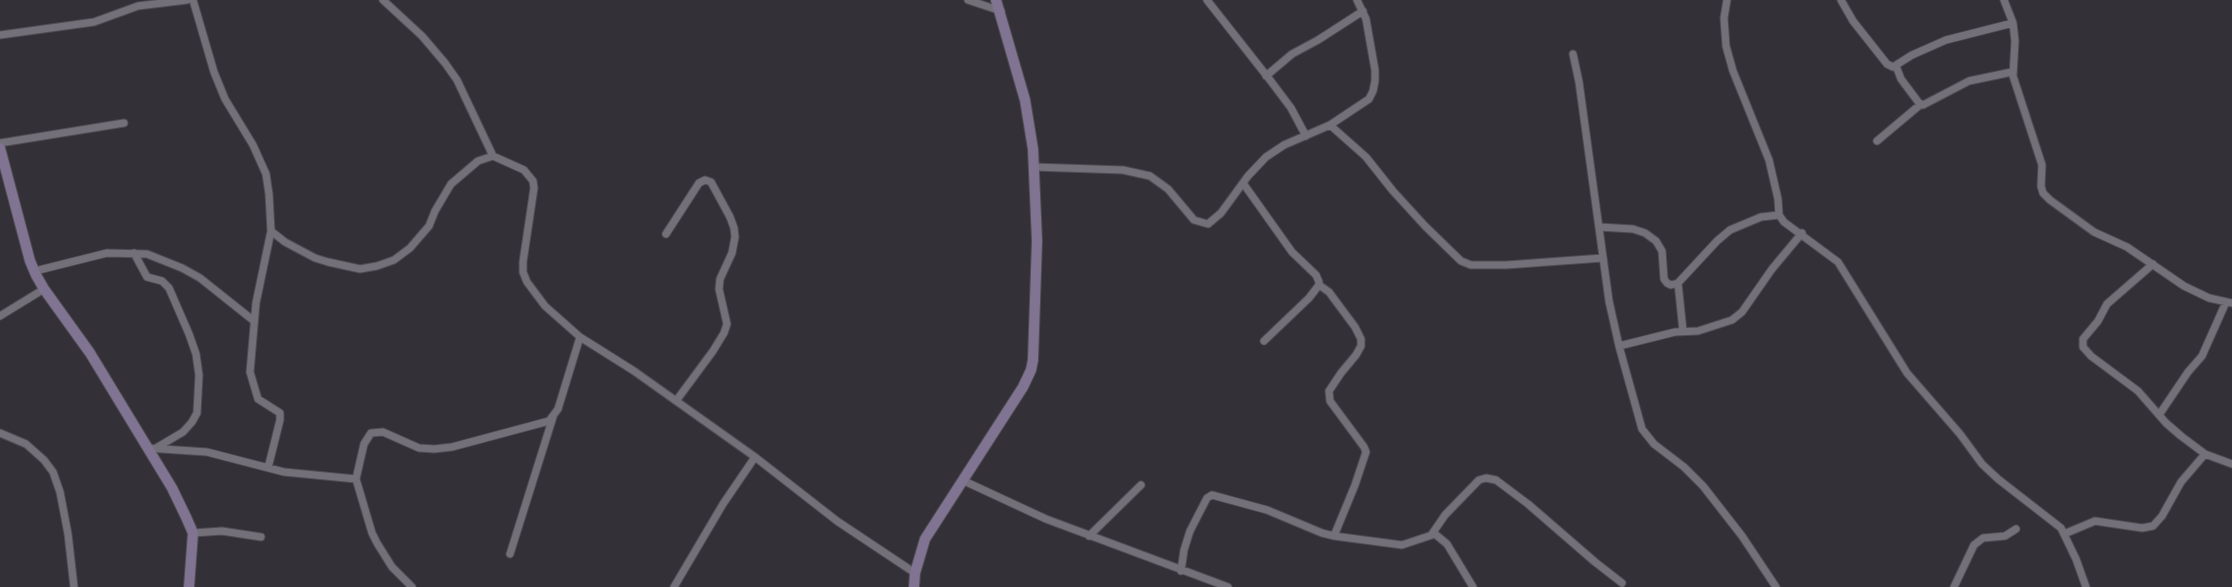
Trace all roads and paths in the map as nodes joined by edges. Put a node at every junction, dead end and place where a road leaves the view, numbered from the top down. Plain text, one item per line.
1 (187, 0) edge
2 (194, 0) edge
3 (383, 0) edge
4 (968, 0) edge
5 (996, 0) edge
6 (1206, 0) edge
7 (1357, 0) edge
8 (1727, 0) edge
9 (1841, 0) edge
10 (2004, 0) edge
11 (1001, 11) junction
12 (1363, 11) junction
13 (2013, 24) junction
14 (0, 35) edge
15 (1573, 54) dead end
16 (1896, 66) junction
17 (2012, 72) junction
18 (1266, 76) junction
19 (1921, 104) junction
20 (124, 124) dead end
21 (1330, 125) junction
22 (1306, 136) junction
23 (1878, 141) dead end
24 (0, 143) edge
25 (0, 148) edge
26 (493, 156) junction
27 (1034, 167) junction
28 (1243, 183) junction
29 (1779, 215) junction
30 (1599, 226) junction
31 (271, 231) junction
32 (1802, 233) junction
33 (666, 234) dead end
34 (134, 253) junction
35 (1603, 258) junction
36 (2153, 264) junction
37 (35, 271) junction
38 (1678, 283) junction
39 (1319, 285) junction
40 (44, 289) junction
41 (2229, 303) edge
42 (0, 316) edge
43 (254, 321) junction
44 (1683, 331) junction
45 (580, 337) junction
46 (1264, 341) dead end
47 (1619, 346) junction
48 (676, 401) junction
49 (2159, 415) junction
50 (553, 417) junction
51 (0, 433) edge
52 (151, 448) junction
53 (2205, 454) junction
54 (755, 457) junction
55 (2232, 464) edge
56 (268, 468) junction
57 (356, 479) junction
58 (962, 480) junction
59 (1141, 485) dead end
60 (2016, 529) dead end
61 (193, 532) junction
62 (1432, 534) junction
63 (2064, 534) junction
64 (1089, 536) junction
65 (1334, 536) junction
66 (261, 537) dead end
67 (510, 554) dead end
68 (1181, 571) junction
69 (915, 573) junction
70 (1622, 583) dead end
71 (74, 587) edge
72 (190, 587) edge
73 (412, 587) edge
74 (674, 587) edge
75 (914, 587) edge
76 (1228, 587) edge
77 (1473, 587) edge
78 (1776, 587) edge
79 (1954, 587) edge
80 (2086, 587) edge

1 - 14 street
2 - 31 street
3 - 26 street
4 - 11 street
5 - 11 street
6 - 18 street
7 - 12 street
8 - 29 street
9 - 16 street
10 - 13 street
11 - 27 street
12 - 18 street
12 - 21 street
13 - 16 street
13 - 17 street
15 - 30 street
16 - 19 street
17 - 19 street
17 - 36 street
18 - 22 street
19 - 23 street
20 - 24 street
21 - 22 street
21 - 35 street
22 - 28 street
25 - 37 street
26 - 31 street
26 - 45 street
27 - 28 street
27 - 58 street
28 - 39 street
29 - 32 street
29 - 38 street
30 - 35 street
30 - 38 street
31 - 43 street
32 - 44 street
32 - 63 street
33 - 48 street
34 - 37 street
34 - 43 street
34 - 52 street
35 - 47 street
36 - 41 street
36 - 49 street
37 - 40 street
38 - 44 street
39 - 46 street
39 - 65 street
40 - 42 street
40 - 52 street
41 - 49 street
43 - 56 street
44 - 47 street
45 - 48 street
45 - 50 street
47 - 78 street
48 - 54 street
49 - 53 street
50 - 57 street
50 - 67 street
51 - 71 street
52 - 56 street
52 - 61 street
53 - 55 street
53 - 63 street
54 - 69 street
54 - 74 street
56 - 57 street
57 - 73 street
58 - 64 street
58 - 69 street
59 - 64 street
60 - 79 street
61 - 66 street
61 - 72 street
62 - 65 street
62 - 70 street
62 - 77 street
63 - 80 street
64 - 68 street
65 - 68 street
68 - 76 street
69 - 75 street

